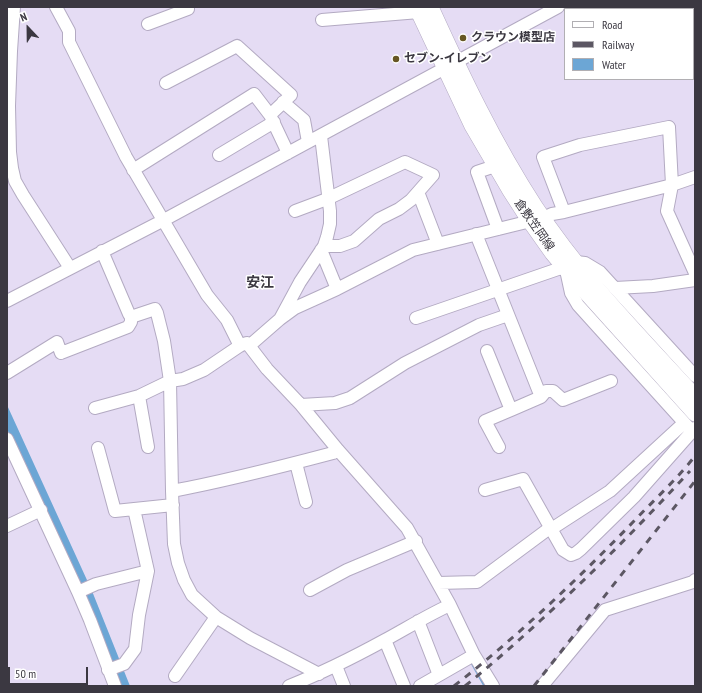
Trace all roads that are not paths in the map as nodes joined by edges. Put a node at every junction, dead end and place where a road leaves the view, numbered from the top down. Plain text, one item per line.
1 (14, 7) edge
2 (56, 7) edge
3 (187, 7) edge
4 (558, 7) edge
5 (422, 9) edge
6 (322, 20) dead end
7 (148, 24) dead end
8 (9, 51) edge
9 (450, 65) junction
10 (166, 83) dead end
11 (283, 102) junction
12 (272, 118) junction
13 (321, 136) junction
14 (308, 142) junction
15 (288, 153) junction
16 (219, 155) dead end
17 (495, 166) junction
18 (135, 168) junction
19 (695, 176) edge
20 (11, 182) edge
21 (672, 185) junction
22 (418, 192) junction
23 (327, 199) junction
24 (295, 211) dead end
25 (564, 212) junction
26 (536, 219) junction
27 (162, 221) junction
28 (498, 229) junction
29 (476, 234) junction
30 (438, 244) junction
31 (322, 248) junction
32 (102, 251) junction
33 (569, 266) junction
34 (70, 268) junction
35 (695, 272) edge
36 (695, 280) edge
37 (615, 288) junction
38 (337, 289) junction
39 (498, 289) junction
40 (7, 301) edge
41 (508, 315) junction
42 (131, 317) junction
43 (416, 318) dead end
44 (280, 319) junction
45 (244, 345) junction
46 (487, 351) dead end
47 (7, 372) edge
48 (695, 376) edge
49 (170, 381) junction
50 (611, 381) dead end
51 (139, 396) junction
52 (695, 396) edge
53 (540, 397) junction
54 (301, 405) junction
55 (96, 408) dead end
56 (511, 410) junction
57 (692, 425) edge
58 (7, 439) edge
59 (148, 447) dead end
60 (499, 447) dead end
61 (98, 448) dead end
62 (336, 451) junction
63 (296, 463) junction
64 (485, 490) dead end
65 (172, 491) junction
66 (306, 502) dead end
67 (173, 505) junction
68 (134, 509) junction
69 (41, 510) junction
70 (7, 526) edge
71 (550, 528) junction
72 (413, 543) junction
73 (148, 571) junction
74 (695, 580) edge
75 (438, 583) junction
76 (82, 590) junction
77 (310, 590) dead end
78 (448, 606) junction
79 (216, 617) junction
80 (418, 621) junction
81 (385, 640) junction
82 (470, 657) junction
83 (336, 666) junction
84 (115, 667) junction
85 (319, 674) junction
86 (439, 675) junction
87 (176, 676) dead end
88 (115, 686) edge
89 (290, 686) edge
90 (344, 686) edge
91 (404, 686) edge
92 (420, 686) edge
93 (493, 686) edge
94 (542, 686) edge

1 - 8 street
2 - 18 street
3 - 7 street
4 - 9 street
5 - 6 street
5 - 9 main road, 倉敷笠岡線
8 - 20 street
9 - 13 street
9 - 17 main road, 倉敷笠岡線
9 - 26 main road, 倉敷笠岡線
10 - 11 street
11 - 12 street
11 - 14 street
12 - 15 street
12 - 16 street
12 - 18 street
13 - 14 street
13 - 23 street
14 - 15 street
15 - 27 street
17 - 26 main road, 倉敷笠岡線
17 - 28 street
18 - 27 street
19 - 21 street
20 - 34 street
21 - 25 street
21 - 25 street
21 - 35 street
22 - 23 street
22 - 30 street
22 - 31 street
23 - 24 street
23 - 31 street
25 - 26 street
26 - 28 street
26 - 33 main road, 倉敷笠岡線
27 - 32 street
27 - 45 street
28 - 29 street
29 - 30 street
29 - 39 street
30 - 38 street
31 - 38 street
31 - 44 street
32 - 34 street
32 - 42 street
33 - 37 street
33 - 39 street
33 - 52 main road, 倉敷笠岡線
33 - 57 main road, 倉敷笠岡線
34 - 40 street
36 - 37 street
37 - 48 street
38 - 44 street
39 - 41 street
39 - 43 street
41 - 53 street
41 - 54 street
42 - 47 street
42 - 49 street
44 - 45 street
45 - 49 street
45 - 54 street
46 - 56 street
49 - 51 street
49 - 65 street
50 - 53 street
51 - 55 street
51 - 59 street
53 - 56 street
54 - 62 street
56 - 60 street
57 - 71 street
57 - 71 street
58 - 69 street
61 - 68 street
62 - 63 street
62 - 72 street
63 - 65 street
63 - 66 street
64 - 71 street
65 - 67 street
67 - 68 street
67 - 79 street
68 - 73 street
69 - 70 street
69 - 76 street
71 - 75 street
72 - 75 street
72 - 77 street
73 - 76 street
73 - 84 street
74 - 94 street
75 - 78 street
76 - 84 street
78 - 80 street
78 - 82 street
79 - 85 street
79 - 87 street
80 - 81 street
80 - 86 street
81 - 83 street
81 - 91 street
82 - 86 street
82 - 93 street
83 - 85 street
83 - 90 street
84 - 88 street
85 - 89 street
86 - 92 street

